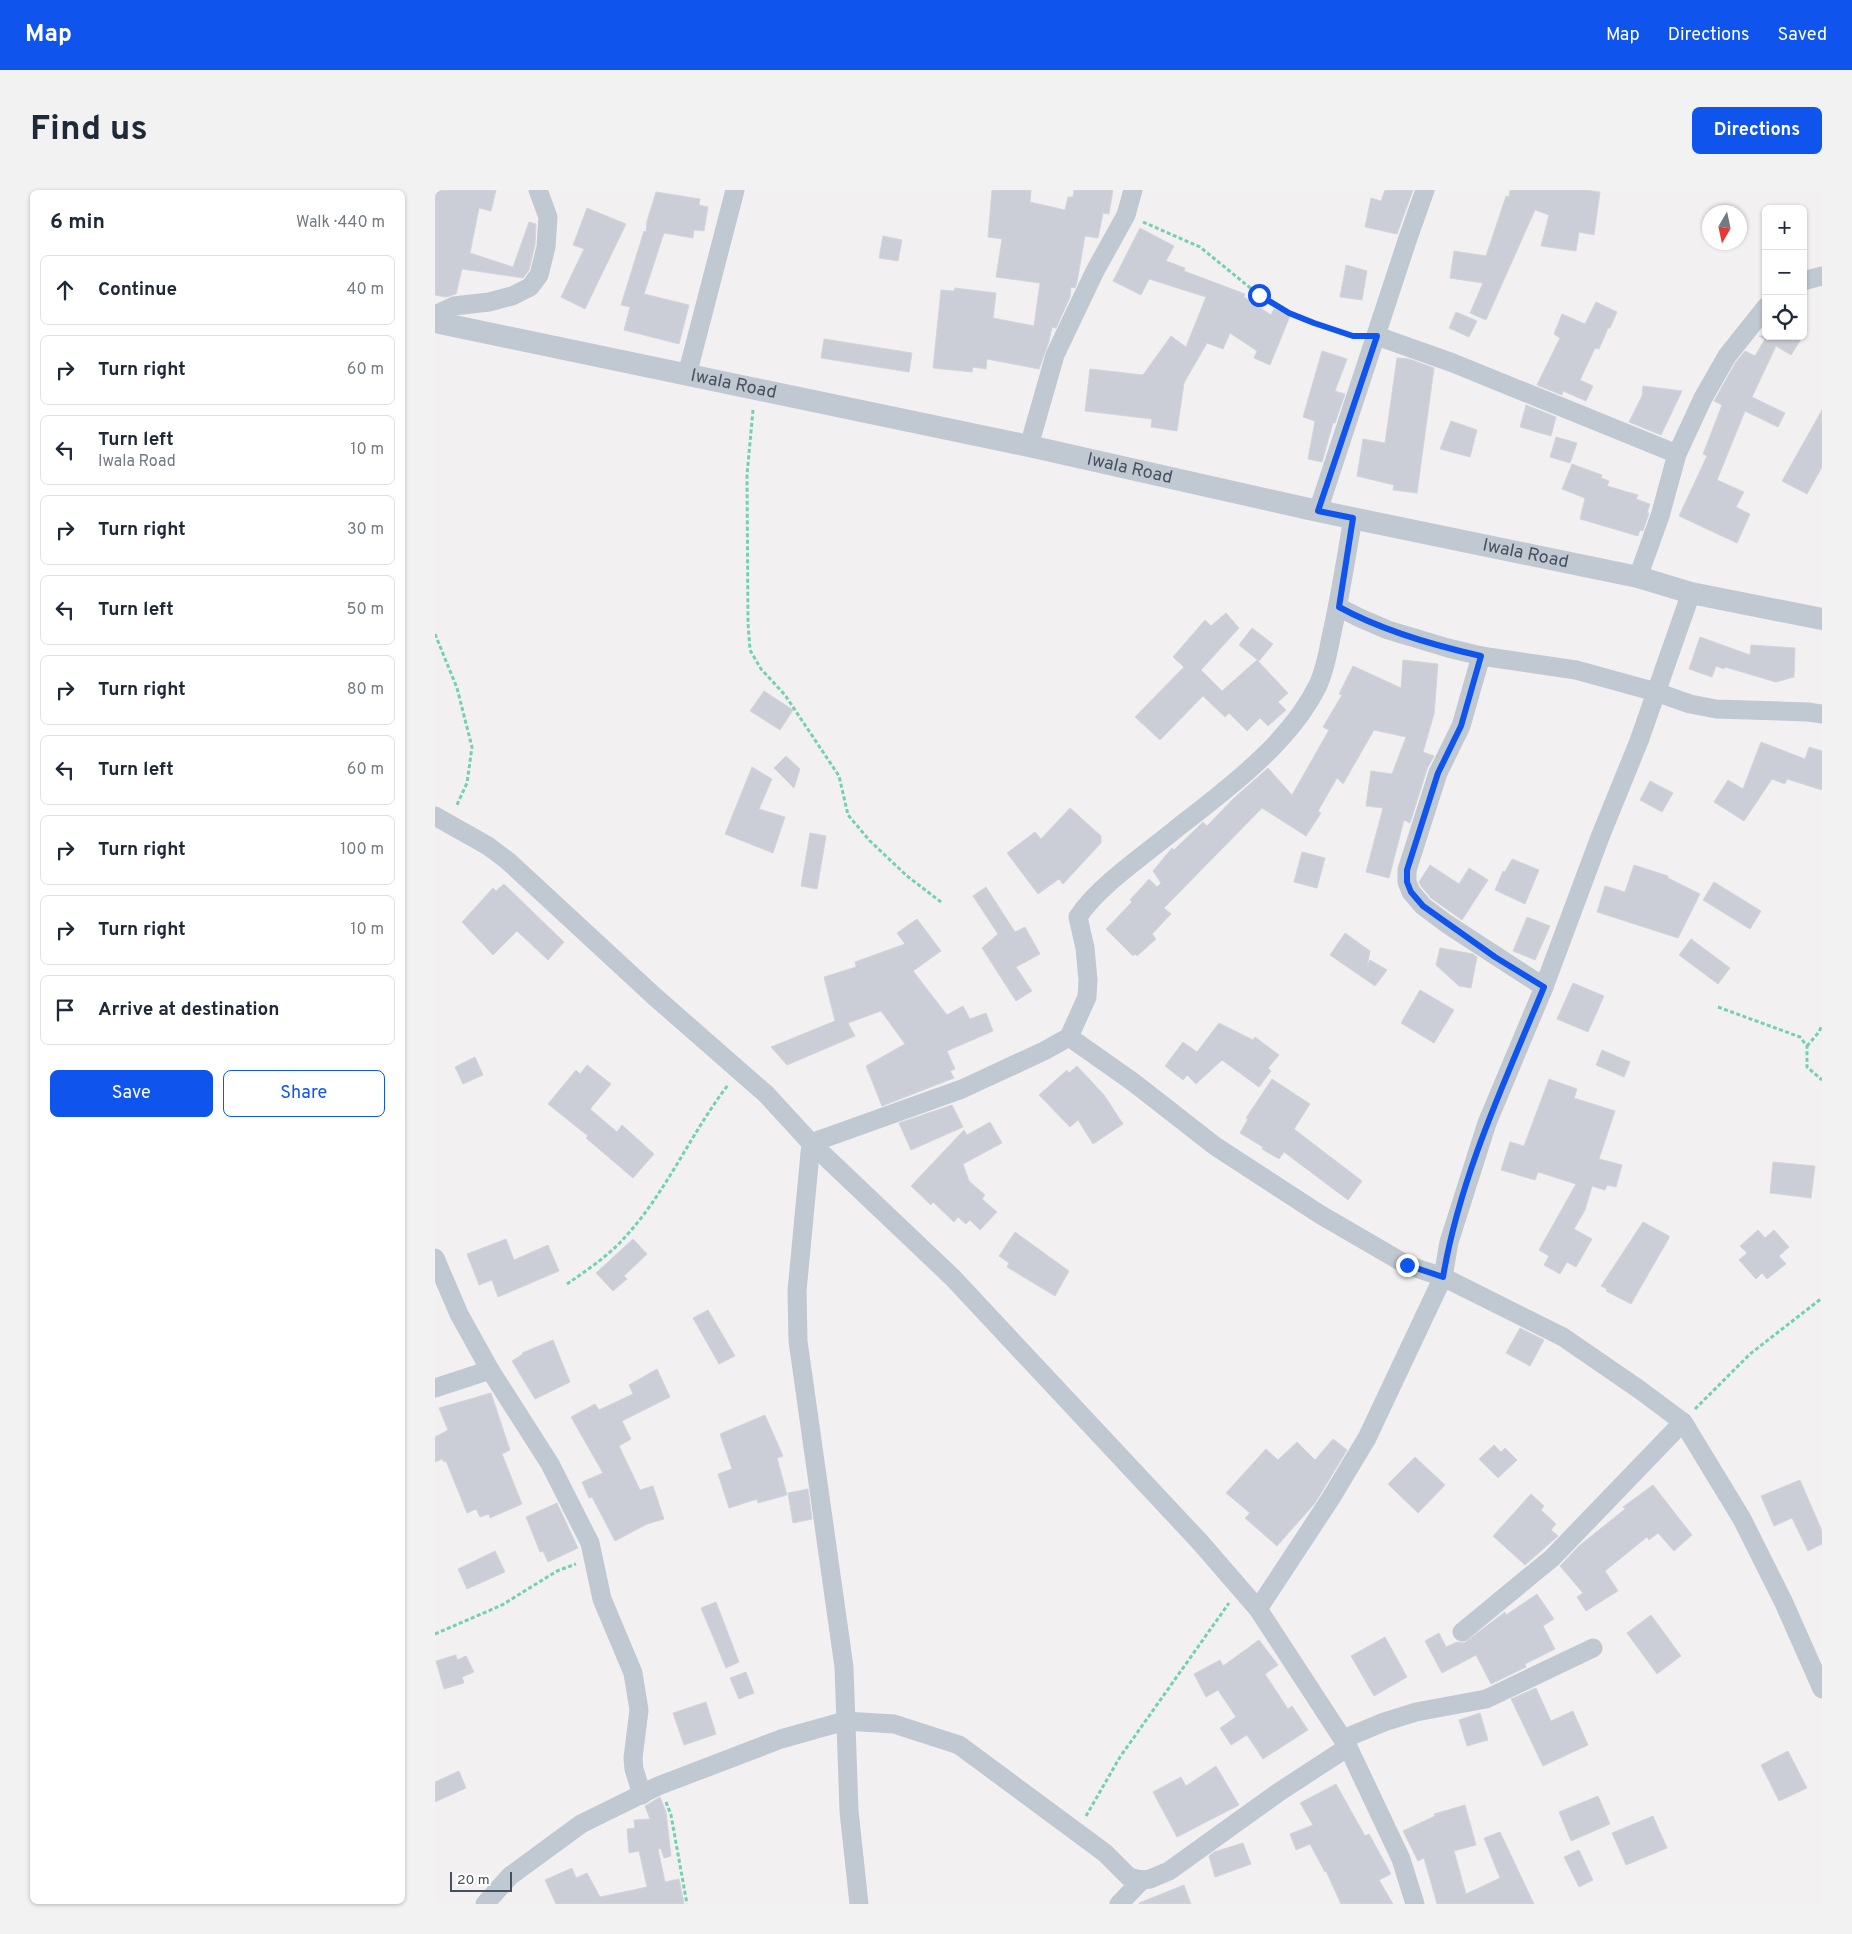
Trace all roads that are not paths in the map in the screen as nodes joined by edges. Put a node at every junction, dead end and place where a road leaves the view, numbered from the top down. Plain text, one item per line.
1 (538, 190) edge
2 (735, 190) edge
3 (1133, 190) edge
4 (1425, 190) edge
5 (1822, 276) edge
6 (1807, 280) edge
7 (1762, 312) edge
8 (435, 315) edge
9 (435, 322) edge
10 (1377, 336) junction
11 (687, 375) junction
12 (1029, 446) junction
13 (1677, 454) junction
14 (1318, 511) junction
15 (1353, 518) junction
16 (1637, 577) junction
17 (1691, 593) junction
18 (1339, 607) junction
19 (1822, 619) edge
20 (1481, 656) junction
21 (1655, 692) junction
22 (1822, 714) edge
23 (441, 820) edge
24 (1544, 987) junction
25 (1069, 1037) junction
26 (811, 1143) junction
27 (435, 1258) edge
28 (1443, 1277) junction
29 (490, 1370) junction
30 (435, 1388) edge
31 (1683, 1422) junction
32 (1258, 1609) junction
33 (1462, 1632) dead end
34 (1593, 1648) dead end
35 (1822, 1689) edge
36 (845, 1721) junction
37 (1346, 1743) junction
38 (650, 1791) junction
39 (1142, 1880) junction
40 (485, 1904) edge
41 (859, 1904) edge
42 (1119, 1904) edge
43 (1415, 1904) edge

1 - 8 street
2 - 11 street
3 - 12 street
4 - 10 street
5 - 6 street
7 - 13 street
9 - 11 street, Iwala Road
10 - 13 street
10 - 14 street
11 - 12 street, Iwala Road
12 - 14 street, Iwala Road
13 - 16 street
14 - 15 street, Iwala Road
15 - 16 street, Iwala Road
15 - 18 street
16 - 17 street, Iwala Road
17 - 19 street, Iwala Road
17 - 21 street
18 - 20 street
18 - 25 street
20 - 21 street
20 - 24 street
21 - 22 street
21 - 24 street
23 - 26 street
24 - 28 street
25 - 26 street
25 - 28 street
26 - 32 street
26 - 36 street
27 - 29 street
28 - 31 street
28 - 32 street
29 - 30 street
29 - 38 street
31 - 33 street
31 - 35 street
32 - 37 street
34 - 37 street
36 - 38 street
36 - 39 street
36 - 41 street
37 - 39 street
37 - 43 street
38 - 40 street
39 - 42 street

